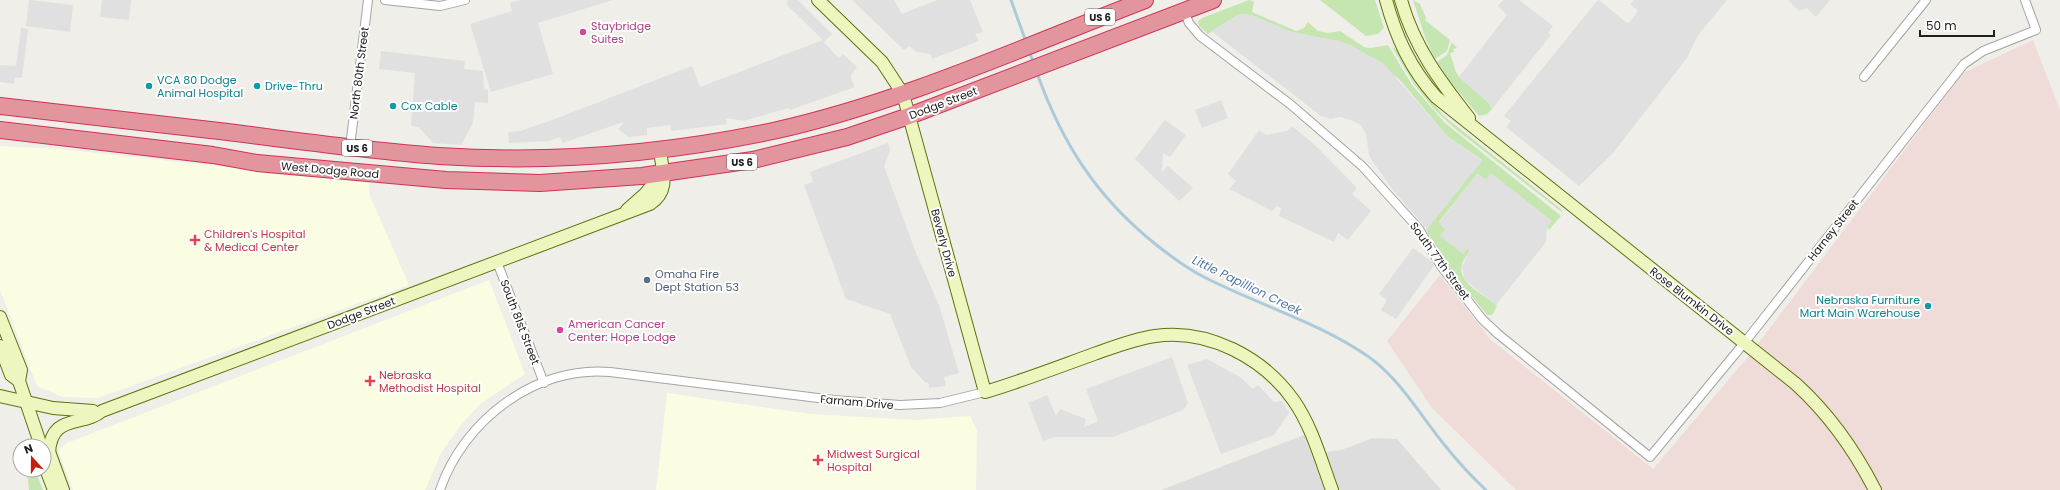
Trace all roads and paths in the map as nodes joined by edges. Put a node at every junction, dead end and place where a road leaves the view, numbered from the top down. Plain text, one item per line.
1 (368, 0) edge
2 (385, 0) edge
3 (465, 0) edge
4 (818, 0) edge
5 (1145, 0) edge
6 (1213, 0) edge
7 (1386, 0) edge
8 (1402, 0) edge
9 (2025, 0) edge
10 (1925, 1) edge
11 (1184, 11) junction
12 (1864, 77) dead end
13 (903, 94) junction
14 (0, 106) edge
15 (909, 116) junction
16 (0, 130) edge
17 (1483, 135) junction
18 (350, 147) junction
19 (660, 150) junction
20 (662, 174) junction
21 (497, 262) junction
22 (0, 317) edge
23 (1745, 342) junction
24 (2, 352) edge
25 (0, 373) edge
26 (19, 381) junction
27 (544, 382) junction
28 (985, 392) junction
29 (0, 396) edge
30 (26, 402) junction
31 (102, 411) junction
32 (37, 438) edge
33 (52, 440) edge
34 (1650, 457) joint
35 (52, 461) edge
36 (49, 478) edge
37 (54, 490) edge
38 (63, 490) edge
39 (440, 490) edge
40 (1332, 490) edge
41 (1875, 490) edge

1 - 18 street, North 80th Street
2 - 3 street
4 - 13 main road, Beverly Drive
5 - 13 highway, Dodge Street / US 6
6 - 11 highway, Dodge Street / US 6
7 - 17 main road, Rose Blumkin Drive
8 - 17 main road, Rose Blumkin Drive
9 - 23 street, Harney Street
10 - 12 street
11 - 15 highway, Dodge Street / US 6
11 - 34 street, South 77th Street
13 - 15 main road, Beverly Drive
13 - 19 highway, Dodge Street / US 6
14 - 18 highway, US 6
15 - 20 highway, Dodge Street / US 6
15 - 28 main road, Beverly Drive
16 - 20 highway, West Dodge Road / US 6
17 - 23 main road, Rose Blumkin Drive
18 - 19 highway, US 6
19 - 20 main road
20 - 21 main road, Dodge Street
21 - 27 street, South 81st Street
21 - 31 main road, Dodge Street
22 - 26 main road
23 - 34 street, Harney Street
23 - 41 main road, Rose Blumkin Drive
24 - 25 main road
24 - 26 main road
26 - 30 main road
27 - 28 street, Farnam Drive
27 - 39 street, Farnam Drive
28 - 40 main road, Farnam Drive
29 - 30 main road, Dodge Street
30 - 31 main road, Dodge Street
30 - 32 main road
31 - 33 main road, Dodge Street
35 - 38 main road
36 - 37 main road

